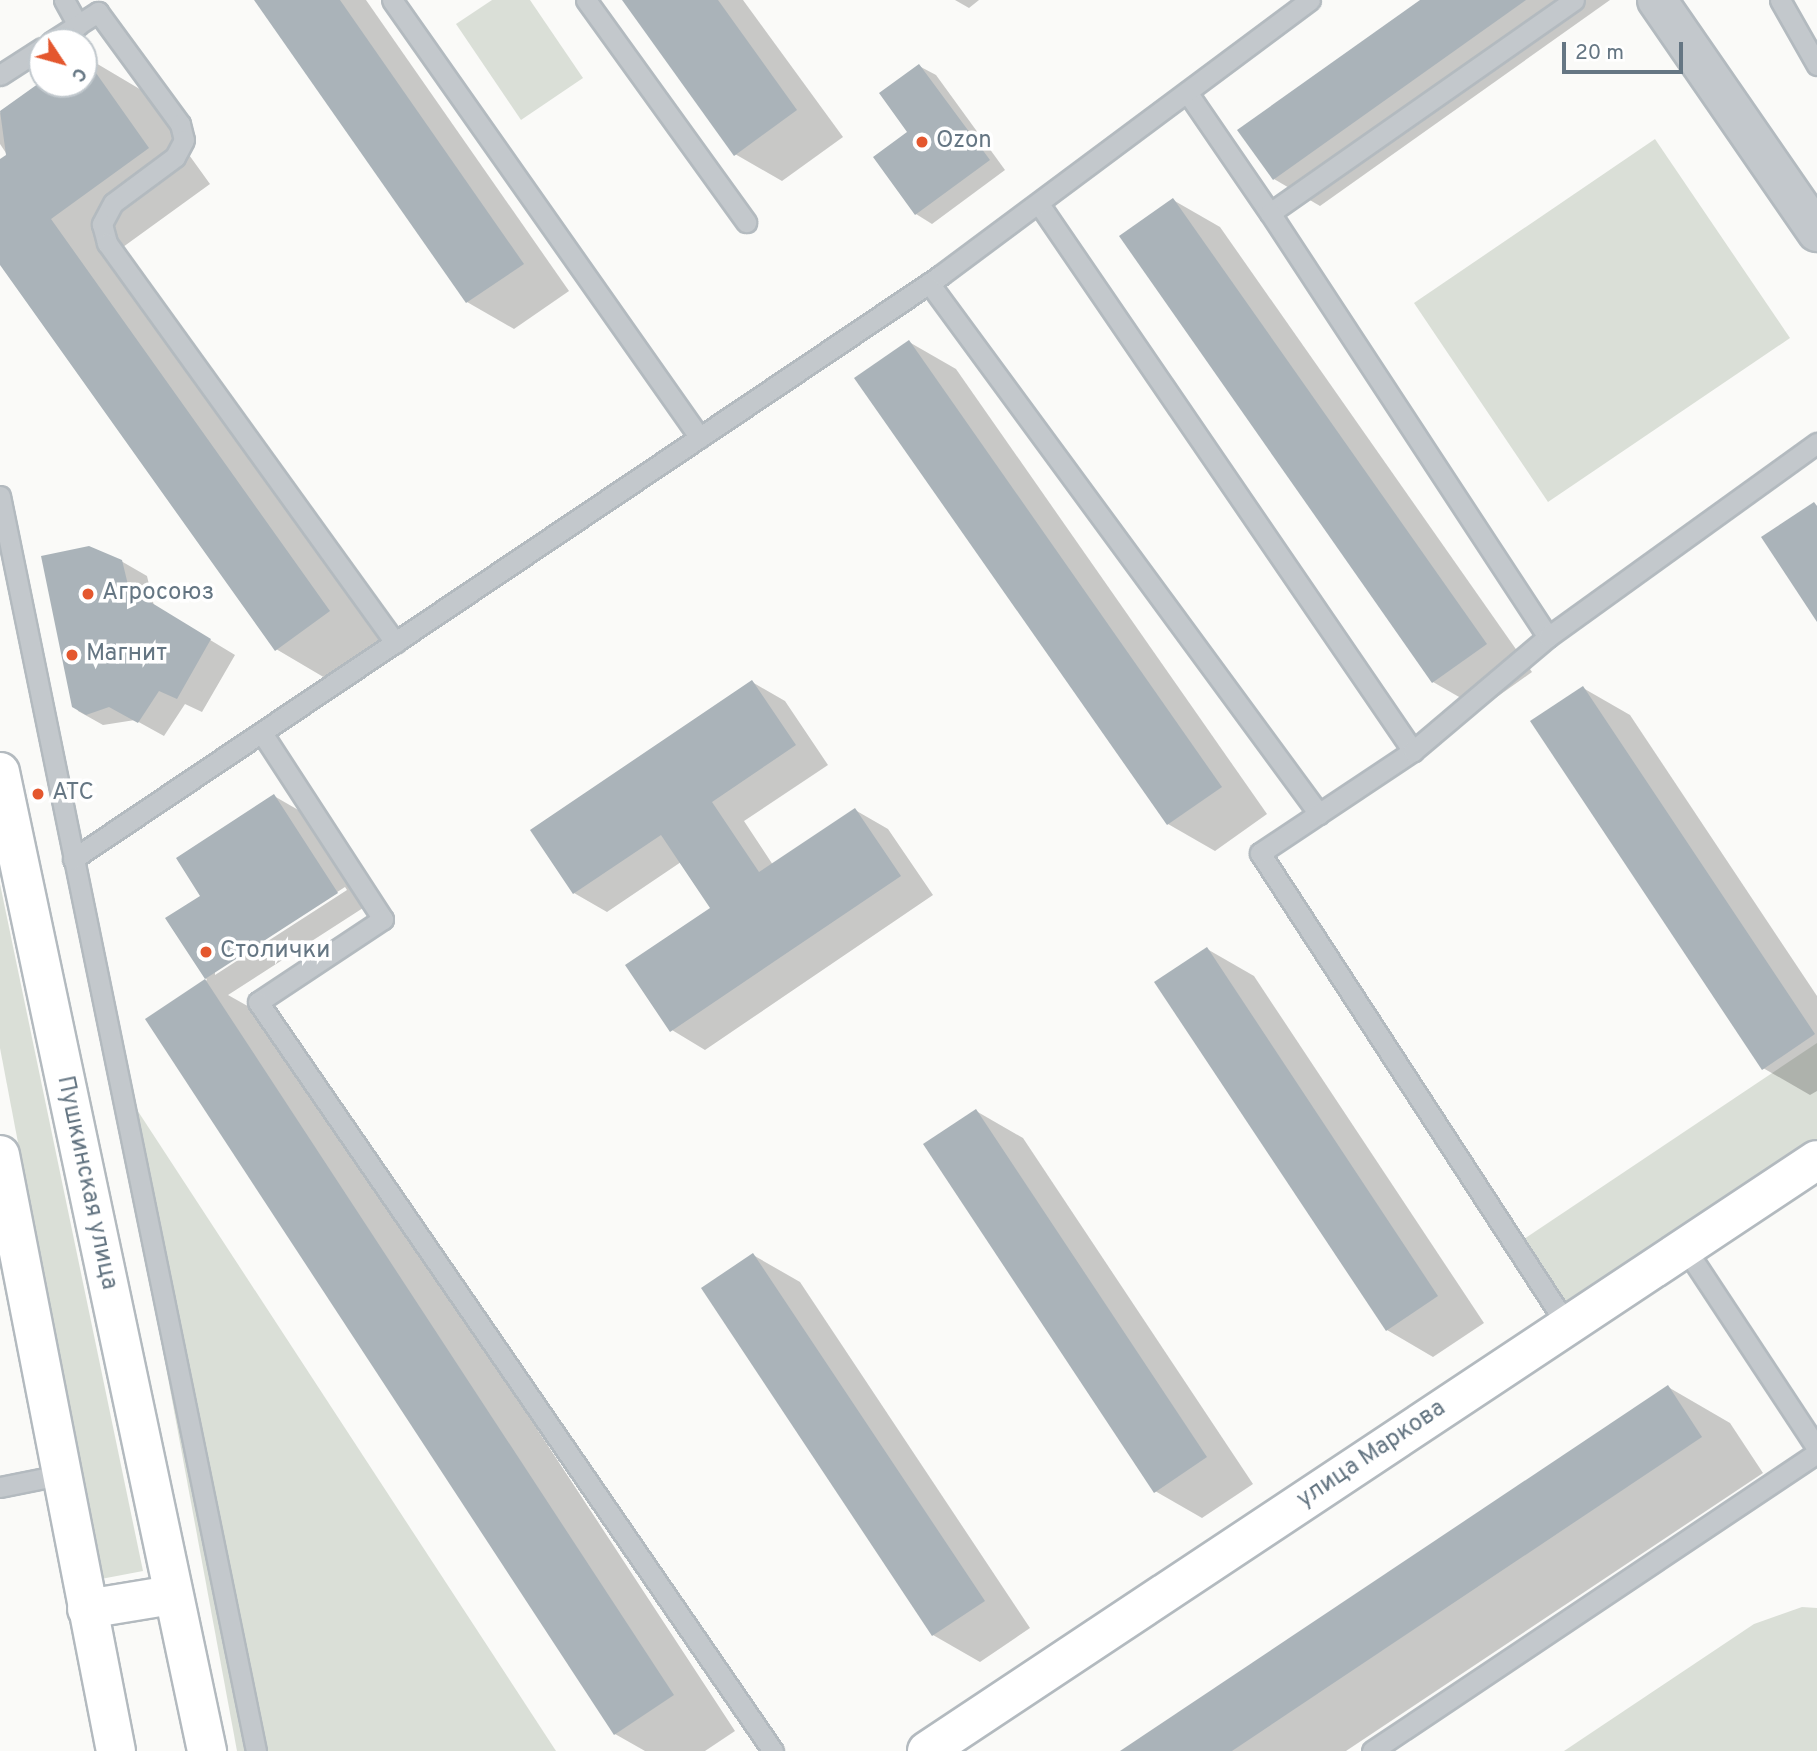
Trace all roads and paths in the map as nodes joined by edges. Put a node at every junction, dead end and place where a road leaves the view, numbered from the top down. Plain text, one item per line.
1 (64, 0) edge
2 (392, 0) edge
3 (586, 0) edge
4 (1310, 0) edge
5 (1574, 0) edge
6 (1657, 0) edge
7 (1780, 0) edge
8 (78, 25) junction
9 (73, 28) edge
10 (28, 57) edge
11 (1817, 65) edge
12 (0, 75) edge
13 (1187, 92) junction
14 (1038, 204) junction
15 (1270, 213) junction
16 (746, 222) dead end
17 (1817, 232) edge
18 (929, 283) junction
19 (700, 438) junction
20 (1817, 443) edge
21 (0, 496) edge
22 (1548, 637) junction
23 (396, 643) junction
24 (262, 733) junction
25 (1413, 751) junction
26 (0, 772) edge
27 (1319, 814) junction
28 (74, 859) junction
29 (0, 1155) edge
30 (1817, 1160) edge
31 (1685, 1248) junction
32 (1567, 1325) junction
33 (1817, 1451) edge
34 (60, 1475) junction
35 (0, 1487) edge
36 (172, 1595) junction
37 (88, 1609) junction
38 (116, 1751) edge
39 (207, 1751) edge
40 (256, 1751) edge
41 (774, 1751) edge
42 (927, 1751) edge
43 (1372, 1751) edge

1 - 8 lane
2 - 19 lane
3 - 16 lane
4 - 13 lane
5 - 15 lane
6 - 17 street
7 - 11 lane
8 - 9 lane
8 - 23 lane
10 - 12 lane
13 - 14 lane
13 - 15 lane
14 - 18 lane
14 - 25 lane
15 - 22 lane
18 - 19 lane
18 - 27 lane
19 - 23 lane
20 - 22 lane
21 - 28 lane
22 - 25 lane
23 - 24 lane
24 - 28 lane
24 - 41 lane
25 - 27 lane
26 - 36 main road, Пушкинская улица
27 - 32 lane
28 - 40 lane
29 - 34 main road
30 - 31 main road, улица Маркова
31 - 32 main road, улица Маркова
31 - 33 lane
32 - 42 main road, улица Маркова
33 - 43 lane
34 - 35 lane
34 - 37 main road
36 - 37 main road
36 - 39 main road, Пушкинская улица
37 - 38 main road

